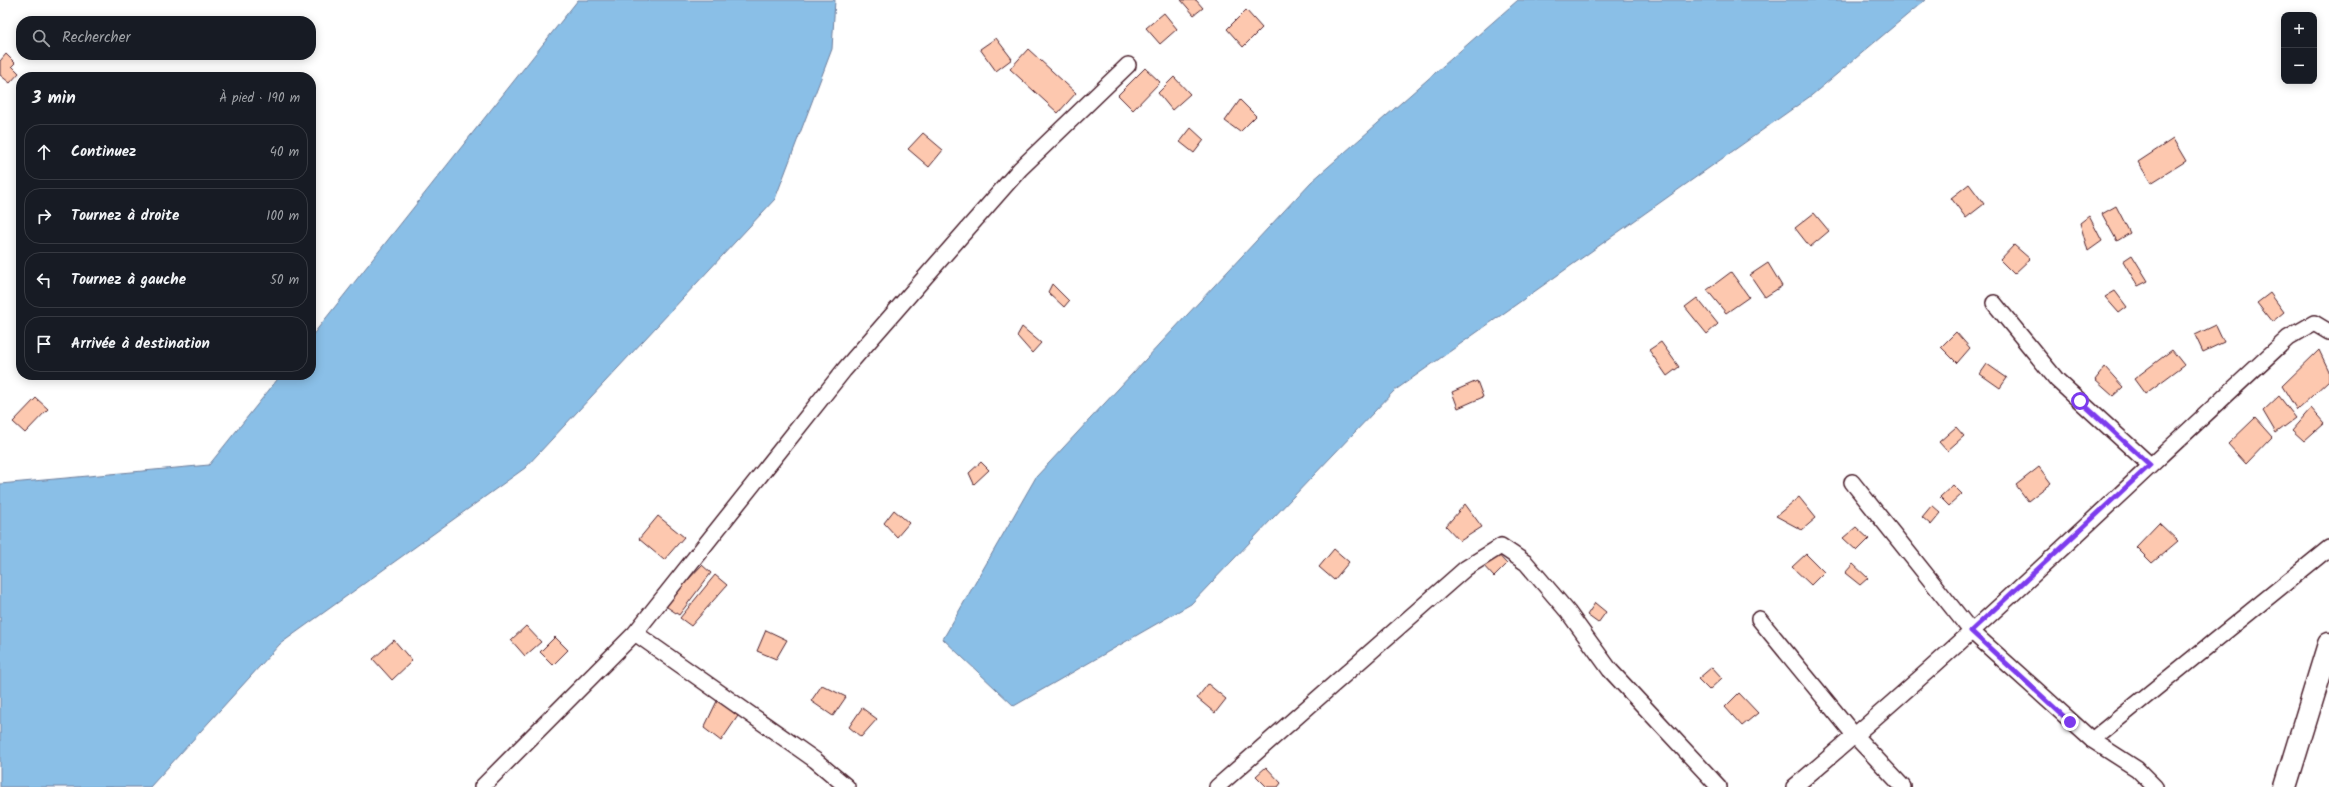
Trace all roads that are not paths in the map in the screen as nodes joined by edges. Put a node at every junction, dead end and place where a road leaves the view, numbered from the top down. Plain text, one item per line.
1 (1128, 64) dead end
2 (1994, 303) dead end
3 (2329, 332) edge
4 (2150, 465) junction
5 (1852, 482) dead end
6 (2329, 548) edge
7 (1759, 619) dead end
8 (1971, 631) junction
9 (635, 633) junction
10 (2329, 644) edge
11 (1855, 736) junction
12 (2092, 740) junction
13 (482, 787) edge
14 (847, 787) edge
15 (1217, 787) edge
16 (1719, 787) edge
17 (1794, 787) edge
18 (1903, 787) edge
19 (2155, 787) edge
20 (2285, 787) edge

1 - 9 street
2 - 4 street
3 - 4 street
4 - 8 street
5 - 8 street
6 - 12 street
7 - 11 street
8 - 11 street
8 - 12 street
9 - 13 street
9 - 14 street
10 - 20 street
11 - 17 street
11 - 18 street
12 - 19 street
15 - 16 street

